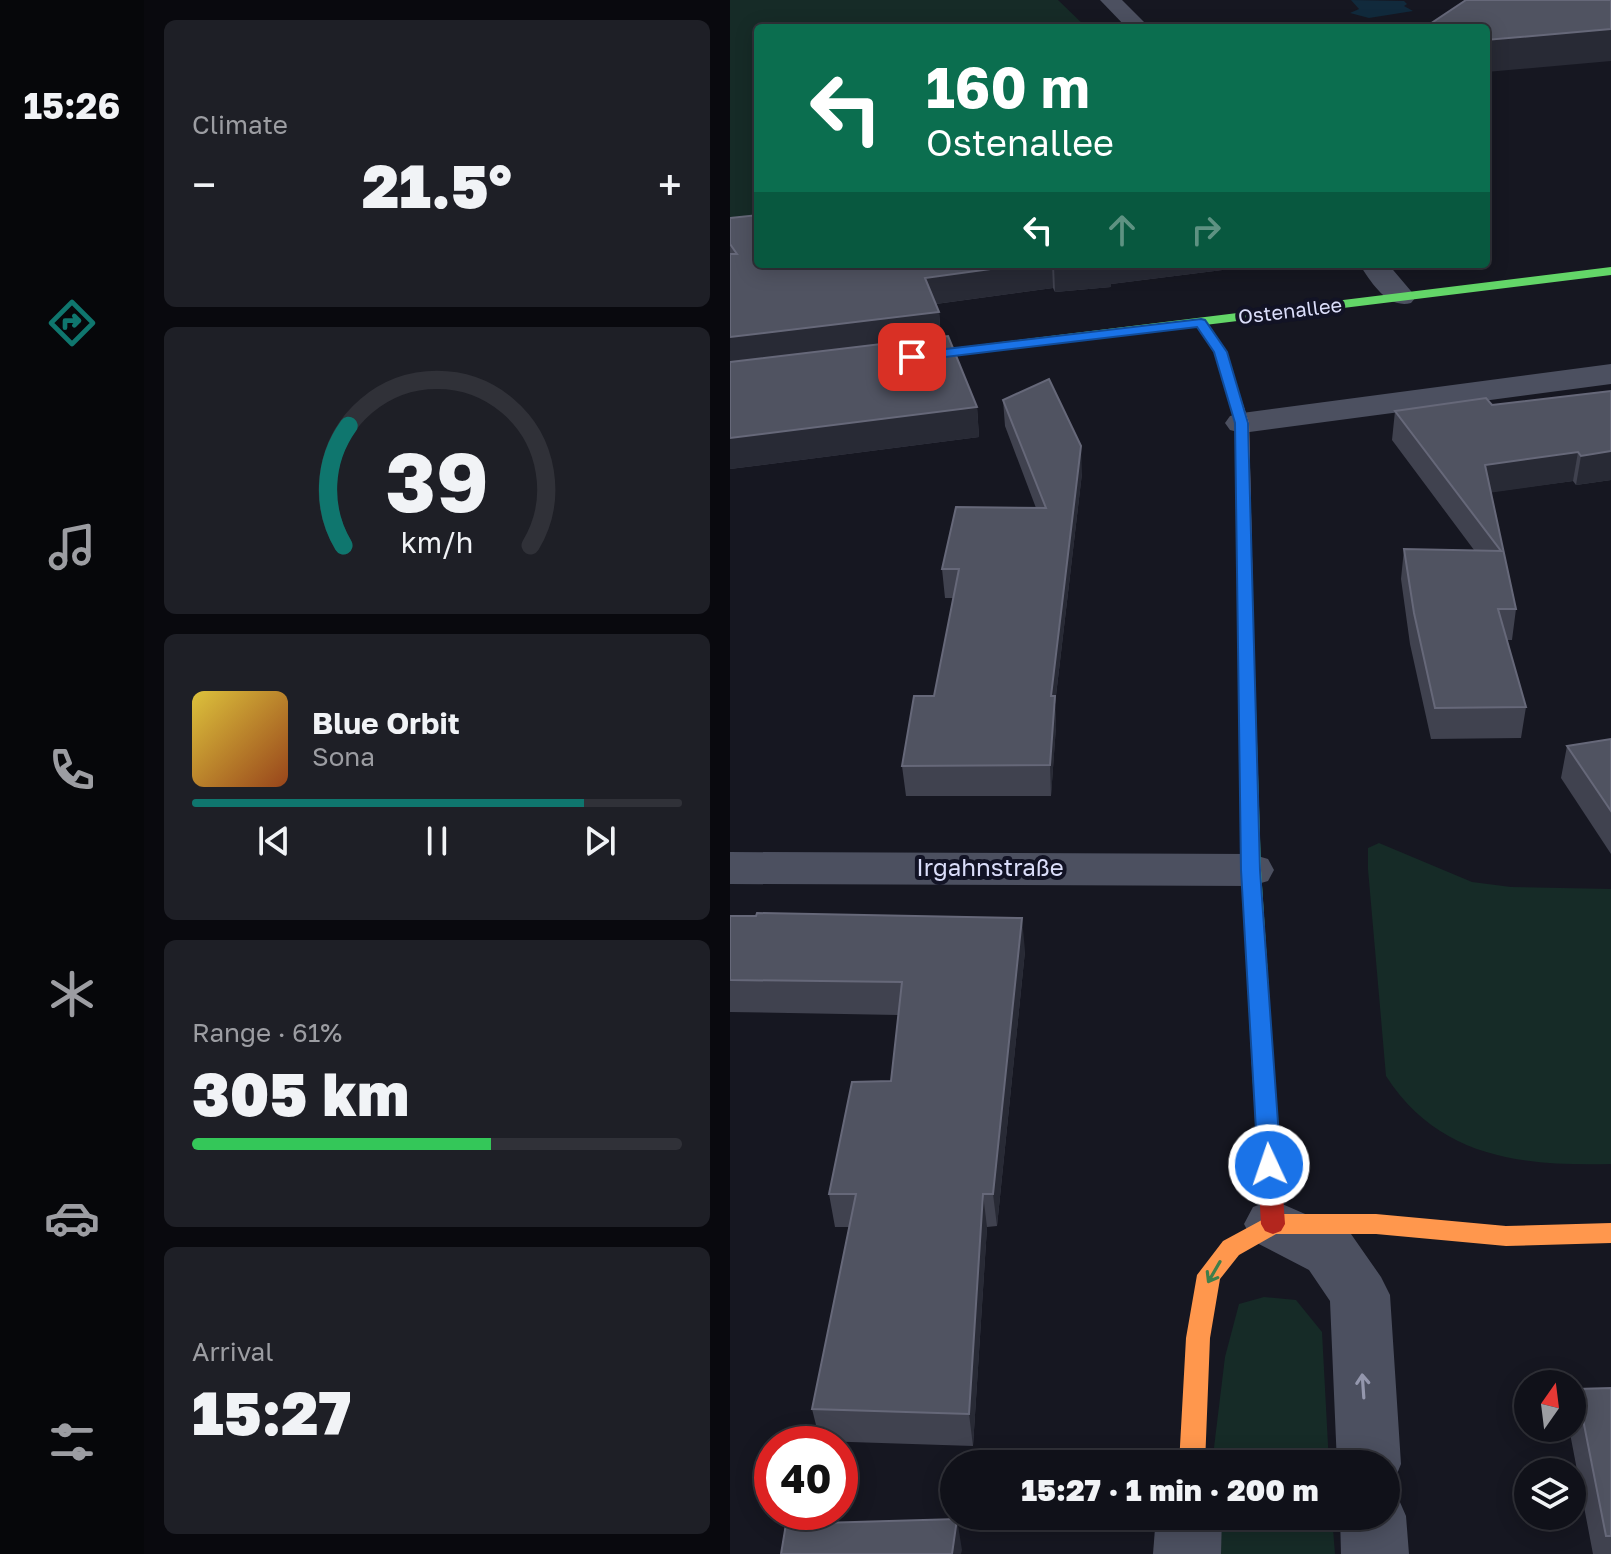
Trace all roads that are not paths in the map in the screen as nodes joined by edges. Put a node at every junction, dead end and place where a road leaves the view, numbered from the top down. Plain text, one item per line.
1 (1110, 0) edge
2 (1135, 24) edge
3 (1376, 268) edge
4 (1611, 271) edge
5 (1401, 297) junction
6 (1201, 323) junction
7 (878, 361) edge
8 (1611, 374) edge
9 (1242, 423) junction
10 (730, 868) edge
11 (1251, 870) junction
12 (1273, 1224) junction
13 (1611, 1233) edge
14 (1193, 1450) edge
15 (1368, 1450) edge
16 (1188, 1530) edge
17 (1374, 1530) edge
18 (1187, 1554) edge
19 (1375, 1554) edge

1 - 2 street
3 - 5 street
4 - 5 street, Ostenallee
5 - 6 street, Ostenallee
6 - 7 street, Ostenallee
6 - 9 street
8 - 9 street
9 - 11 street
10 - 11 street, Irgahnstraße
11 - 12 street
12 - 13 street
12 -> 14 street
15 -> 12 street
16 - 18 street
17 - 19 street

